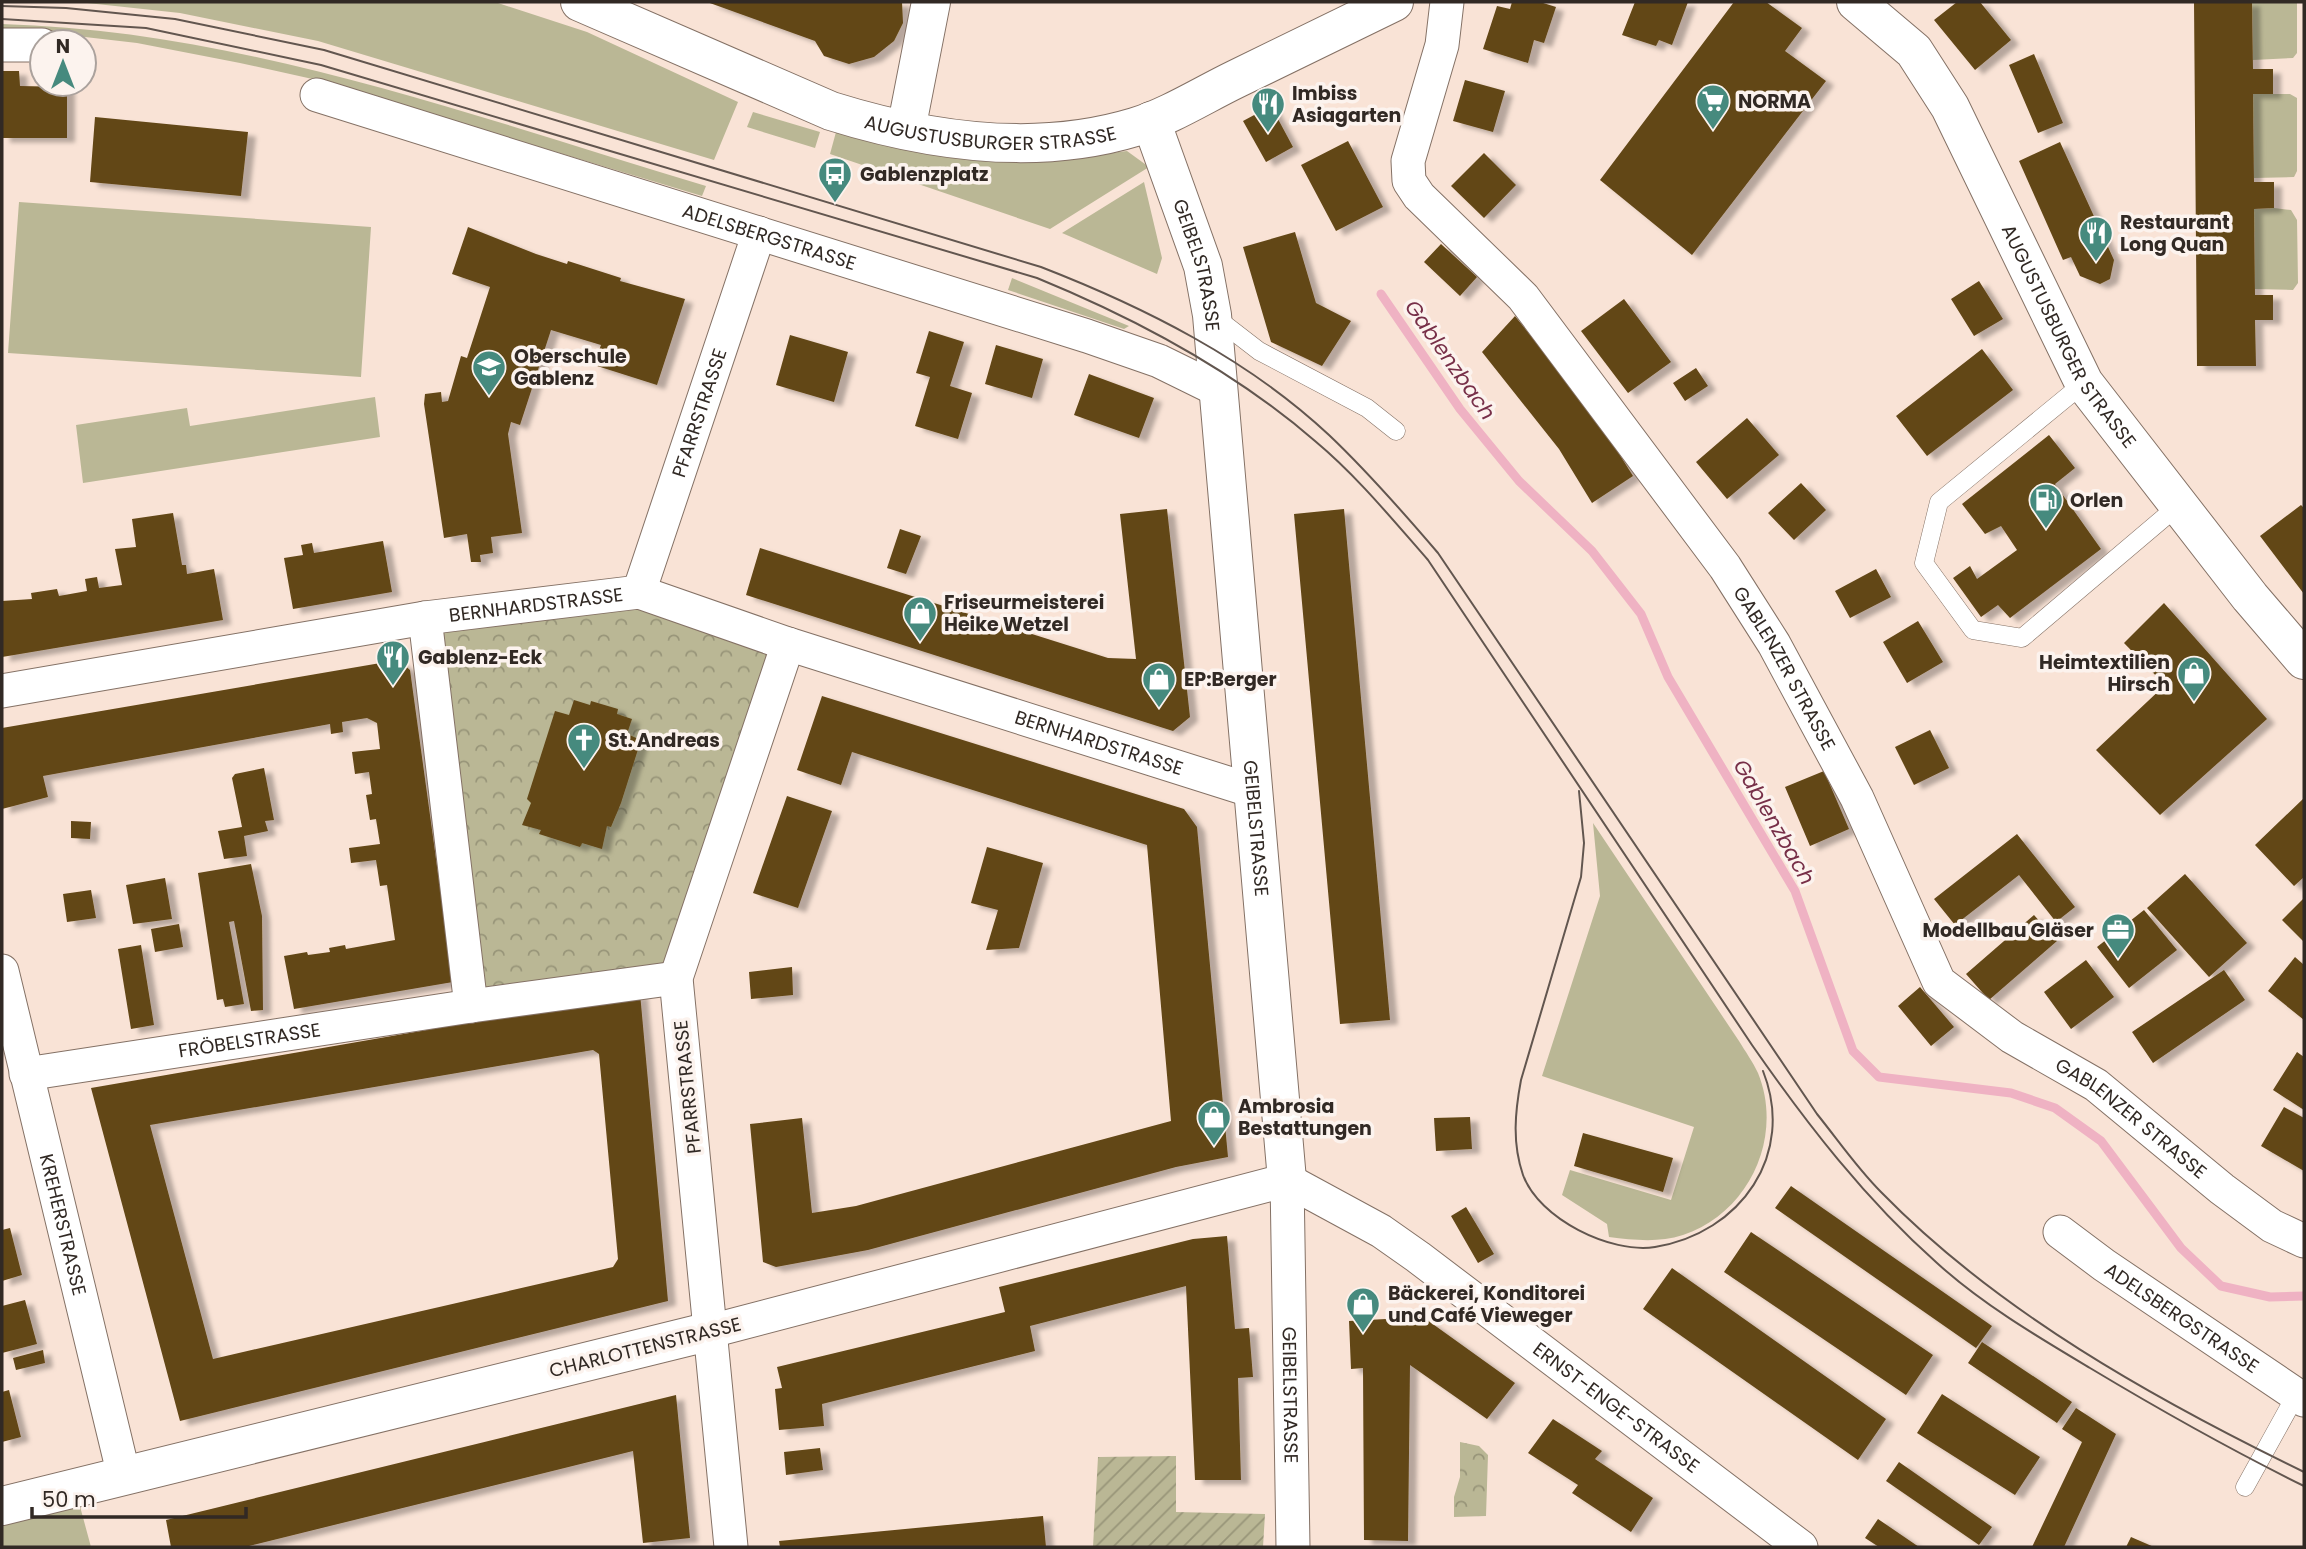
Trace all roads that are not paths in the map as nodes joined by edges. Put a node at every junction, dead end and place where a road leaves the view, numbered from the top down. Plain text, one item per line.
1 (580, 2) edge
2 (931, 2) edge
3 (1394, 2) edge
4 (1447, 2) edge
5 (1856, 2) edge
6 (2, 45) edge
7 (28, 45) edge
8 (317, 95) dead end
9 (1151, 121) junction
10 (906, 130) junction
11 (759, 233) junction
12 (1212, 315) junction
13 (2084, 383) junction
14 (1218, 390) junction
15 (1396, 430) dead end
16 (2179, 505) junction
17 (639, 592) junction
18 (425, 618) junction
19 (788, 644) junction
20 (2304, 660) edge
21 (2, 691) edge
22 (1253, 791) junction
23 (2, 971) edge
24 (676, 978) junction
25 (471, 1006) junction
26 (26, 1074) junction
27 (1287, 1180) junction
28 (2060, 1232) dead end
29 (2304, 1241) edge
30 (711, 1331) junction
31 (2300, 1397) edge
32 (124, 1476) junction
33 (2245, 1487) dead end
34 (2, 1506) edge
35 (731, 1547) edge
36 (1293, 1547) edge
37 (1801, 1547) edge

1 - 10 main road, AUGUSTUSBURGER STRASSE
2 - 10 main road
3 - 9 main road, AUGUSTUSBURGER STRASSE
4 - 29 street, GABLENZER STRASSE
5 - 13 main road, AUGUSTUSBURGER STRASSE
6 - 7 street
8 - 11 street, ADELSBERGSTRASSE
9 - 10 main road, AUGUSTUSBURGER STRASSE
9 - 12 main road, GEIBELSTRASSE
11 - 14 street, ADELSBERGSTRASSE
11 - 17 street, PFARRSTRASSE
12 - 14 main road, GEIBELSTRASSE
12 - 15 lane
13 - 16 main road, AUGUSTUSBURGER STRASSE
13 - 16 lane
14 - 22 main road, GEIBELSTRASSE
16 - 20 main road, AUGUSTUSBURGER STRASSE
17 - 18 street, BERNHARDSTRASSE
17 - 19 street, BERNHARDSTRASSE
18 - 21 street, BERNHARDSTRASSE
18 - 25 street
19 - 22 street, BERNHARDSTRASSE
19 - 24 street, PFARRSTRASSE
22 - 27 main road, GEIBELSTRASSE
23 - 26 street, KREHERSTRASSE
24 - 25 street, FRÖBELSTRASSE
24 - 30 street, PFARRSTRASSE
25 - 26 street, FRÖBELSTRASSE
26 - 32 street, KREHERSTRASSE
27 - 30 street, CHARLOTTENSTRASSE
27 - 36 street, GEIBELSTRASSE
27 - 37 street, ERNST-ENGE-STRASSE
28 - 31 street, ADELSBERGSTRASSE
30 - 32 main road, CHARLOTTENSTRASSE
30 - 35 street, PFARRSTRASSE
31 - 33 lane
32 - 34 main road, CHARLOTTENSTRASSE

